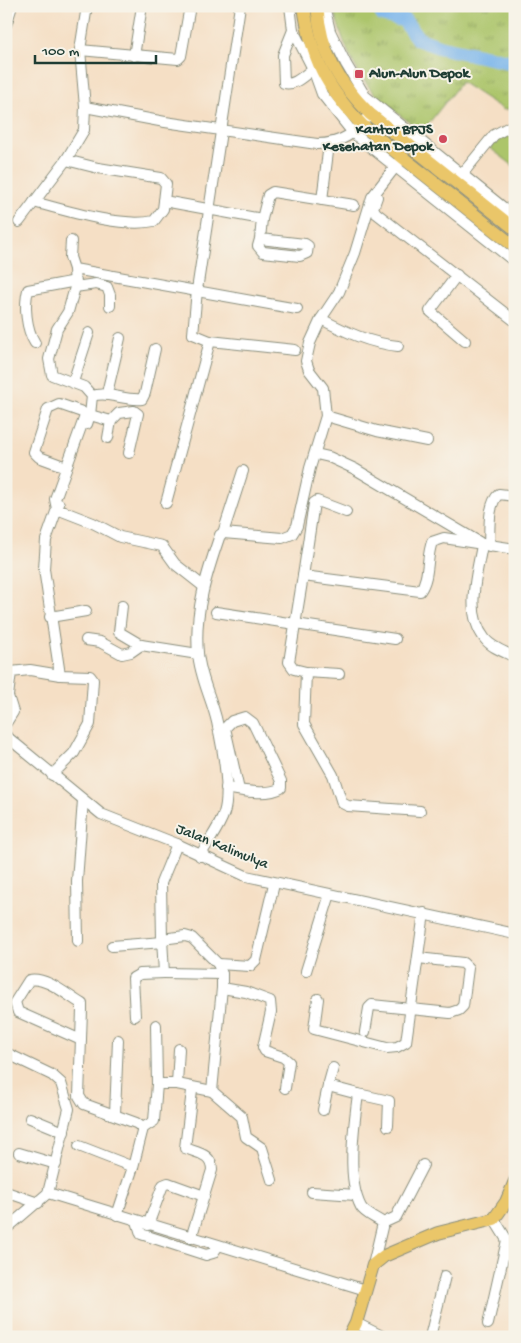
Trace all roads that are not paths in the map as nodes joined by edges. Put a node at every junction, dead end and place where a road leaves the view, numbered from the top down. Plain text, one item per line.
1 (12, 6) edge
2 (87, 6) edge
3 (142, 6) edge
4 (190, 6) edge
5 (240, 6) edge
6 (290, 6) edge
7 (304, 6) edge
8 (317, 6) edge
9 (324, 6) edge
10 (6, 25) edge
11 (292, 30) junction
12 (80, 50) junction
13 (134, 56) junction
14 (312, 69) junction
15 (85, 107) junction
16 (361, 124) junction
17 (515, 124) edge
18 (223, 130) junction
19 (329, 144) junction
20 (66, 160) junction
21 (400, 165) junction
22 (458, 178) junction
23 (322, 200) junction
24 (164, 201) junction
25 (34, 202) junction
26 (354, 205) dead end
27 (210, 208) junction
28 (515, 217) edge
29 (262, 219) junction
30 (19, 222) dead end
31 (515, 229) edge
32 (260, 239) dead end
33 (71, 241) dead end
34 (515, 247) edge
35 (515, 262) edge
36 (74, 269) junction
37 (457, 275) junction
38 (76, 284) junction
39 (197, 290) junction
40 (110, 306) dead end
41 (297, 309) dead end
42 (321, 319) junction
43 (515, 321) edge
44 (89, 332) dead end
45 (120, 338) dead end
46 (210, 341) junction
47 (465, 341) dead end
48 (35, 343) dead end
49 (398, 346) dead end
50 (155, 349) dead end
51 (295, 350) dead end
52 (73, 382) junction
53 (107, 394) junction
54 (92, 396) junction
55 (90, 415) junction
56 (326, 416) junction
57 (111, 421) junction
58 (108, 438) dead end
59 (427, 441) dead end
60 (129, 453) dead end
61 (316, 454) junction
62 (66, 467) junction
63 (242, 471) dead end
64 (515, 496) edge
65 (166, 503) dead end
66 (57, 509) junction
67 (346, 512) dead end
68 (223, 533) junction
69 (485, 546) junction
70 (515, 549) edge
71 (303, 576) junction
72 (203, 586) junction
73 (122, 606) dead end
74 (86, 611) dead end
75 (216, 612) dead end
76 (50, 617) junction
77 (294, 623) junction
78 (395, 639) dead end
79 (86, 640) dead end
80 (141, 645) junction
81 (198, 654) junction
82 (515, 657) edge
83 (306, 672) junction
84 (339, 674) dead end
85 (60, 675) junction
86 (6, 723) edge
87 (6, 736) edge
88 (52, 775) junction
89 (226, 788) junction
90 (239, 790) junction
91 (83, 800) junction
92 (420, 811) dead end
93 (177, 844) junction
94 (200, 856) junction
95 (274, 884) junction
96 (330, 894) junction
97 (424, 913) junction
98 (515, 934) edge
99 (78, 941) dead end
100 (162, 941) junction
101 (112, 946) dead end
102 (418, 958) junction
103 (220, 969) junction
104 (306, 971) dead end
105 (164, 973) junction
106 (222, 988) junction
107 (318, 999) dead end
108 (410, 1008) junction
109 (134, 1016) dead end
110 (156, 1025) dead end
111 (365, 1032) dead end
112 (81, 1040) junction
113 (118, 1040) dead end
114 (179, 1048) dead end
115 (6, 1053) edge
116 (333, 1068) dead end
117 (157, 1084) junction
118 (177, 1084) junction
119 (328, 1086) junction
120 (284, 1088) dead end
121 (212, 1090) junction
122 (192, 1091) dead end
123 (358, 1094) junction
124 (323, 1110) dead end
125 (115, 1114) junction
126 (30, 1118) dead end
127 (388, 1126) dead end
128 (143, 1128) junction
129 (64, 1132) junction
130 (79, 1146) dead end
131 (19, 1153) dead end
132 (56, 1164) junction
133 (423, 1165) dead end
134 (133, 1167) junction
135 (272, 1180) dead end
136 (515, 1181) edge
137 (6, 1192) edge
138 (312, 1192) dead end
139 (48, 1193) junction
140 (356, 1195) junction
141 (204, 1196) junction
142 (38, 1202) junction
143 (117, 1215) junction
144 (494, 1219) junction
145 (138, 1221) junction
146 (383, 1223) junction
147 (148, 1225) junction
148 (6, 1229) edge
149 (191, 1238) junction
150 (511, 1241) edge
151 (218, 1246) junction
152 (373, 1265) junction
153 (445, 1276) dead end
154 (366, 1290) junction
155 (356, 1323) junction
156 (488, 1324) dead end
157 (348, 1337) edge
158 (384, 1337) edge
159 (430, 1337) edge

1 - 10 street
2 - 12 street
3 - 13 street
4 - 13 street
5 - 18 street
6 - 11 street
7 - 16 main road
8 - 16 main road
9 - 22 street
11 - 14 street
11 - 14 street
12 - 13 street
12 - 15 street
14 - 16 street
15 - 18 street
15 - 20 street
16 - 19 street
16 - 21 main road
16 - 22 main road
17 - 22 street
18 - 19 street
18 - 27 street
19 - 23 street
20 - 24 street
20 - 25 street
21 - 34 main road
21 - 35 street
21 - 37 street
21 - 42 street
22 - 28 street
22 - 31 main road
23 - 26 street
23 - 29 street
24 - 25 street
24 - 27 street
25 - 30 street
27 - 29 street
27 - 39 street
29 - 32 street
33 - 36 street
36 - 38 street
36 - 39 street
37 - 43 street
37 - 47 street
38 - 40 street
38 - 48 street
38 - 52 street
39 - 41 street
39 - 46 street
42 - 49 street
42 - 56 street
44 - 52 street
45 - 53 street
46 - 51 street
46 - 65 street
50 - 53 street
52 - 54 street
53 - 54 street
54 - 55 street
55 - 57 street
55 - 66 street
56 - 59 street
56 - 61 street
57 - 58 street
57 - 60 street
61 - 68 street
61 - 69 street
62 - 62 street
62 - 66 street
63 - 68 street
64 - 69 street
66 - 72 street
66 - 76 street
67 - 71 street
68 - 72 street
69 - 70 street
69 - 71 street
69 - 82 street
71 - 77 street
72 - 81 street
73 - 80 street
74 - 76 street
75 - 77 street
76 - 85 street
77 - 78 street
77 - 83 street
79 - 80 street
80 - 81 street
81 - 89 street
83 - 84 street
83 - 92 street
85 - 86 street
85 - 88 street
87 - 88 street, Jalan Kalimulya
88 - 91 street, Jalan Kalimulya
89 - 90 street
89 - 94 street
90 - 90 street
91 - 93 street, Jalan Kalimulya
91 - 99 street
93 - 94 street, Jalan Kalimulya
93 - 100 street
94 - 95 street, Jalan Kalimulya
95 - 96 street, Jalan Kalimulya
95 - 103 street
96 - 97 street, Jalan Kalimulya
96 - 104 street
97 - 98 street, Jalan Kalimulya
97 - 102 street
100 - 101 street
100 - 103 street
100 - 105 street
102 - 108 street
102 - 108 street
103 - 105 street
103 - 106 street
105 - 109 street
106 - 120 street
106 - 121 street
107 - 108 street
108 - 111 street
110 - 117 street
112 - 112 street
112 - 125 street
113 - 125 street
114 - 118 street
115 - 129 street
116 - 119 street
117 - 118 street
117 - 128 street
118 - 121 street
119 - 123 street
119 - 124 street
121 - 135 street
122 - 141 street
123 - 127 street
123 - 140 street
125 - 128 street
126 - 129 street
128 - 134 street
129 - 132 street
130 - 134 street
131 - 132 street
132 - 139 street
133 - 146 street
134 - 143 street
136 - 144 main road
137 - 142 street
138 - 140 street
139 - 142 street
139 - 143 street
140 - 146 street
141 - 147 street
141 - 149 street
142 - 148 street
143 - 145 street
144 - 150 street
144 - 152 main road
145 - 147 street
145 - 151 street
146 - 152 street
147 - 149 street
149 - 151 street
150 - 156 street
151 - 154 street
152 - 154 main road
153 - 159 street
154 - 155 main road
155 - 157 main road
155 - 158 street

